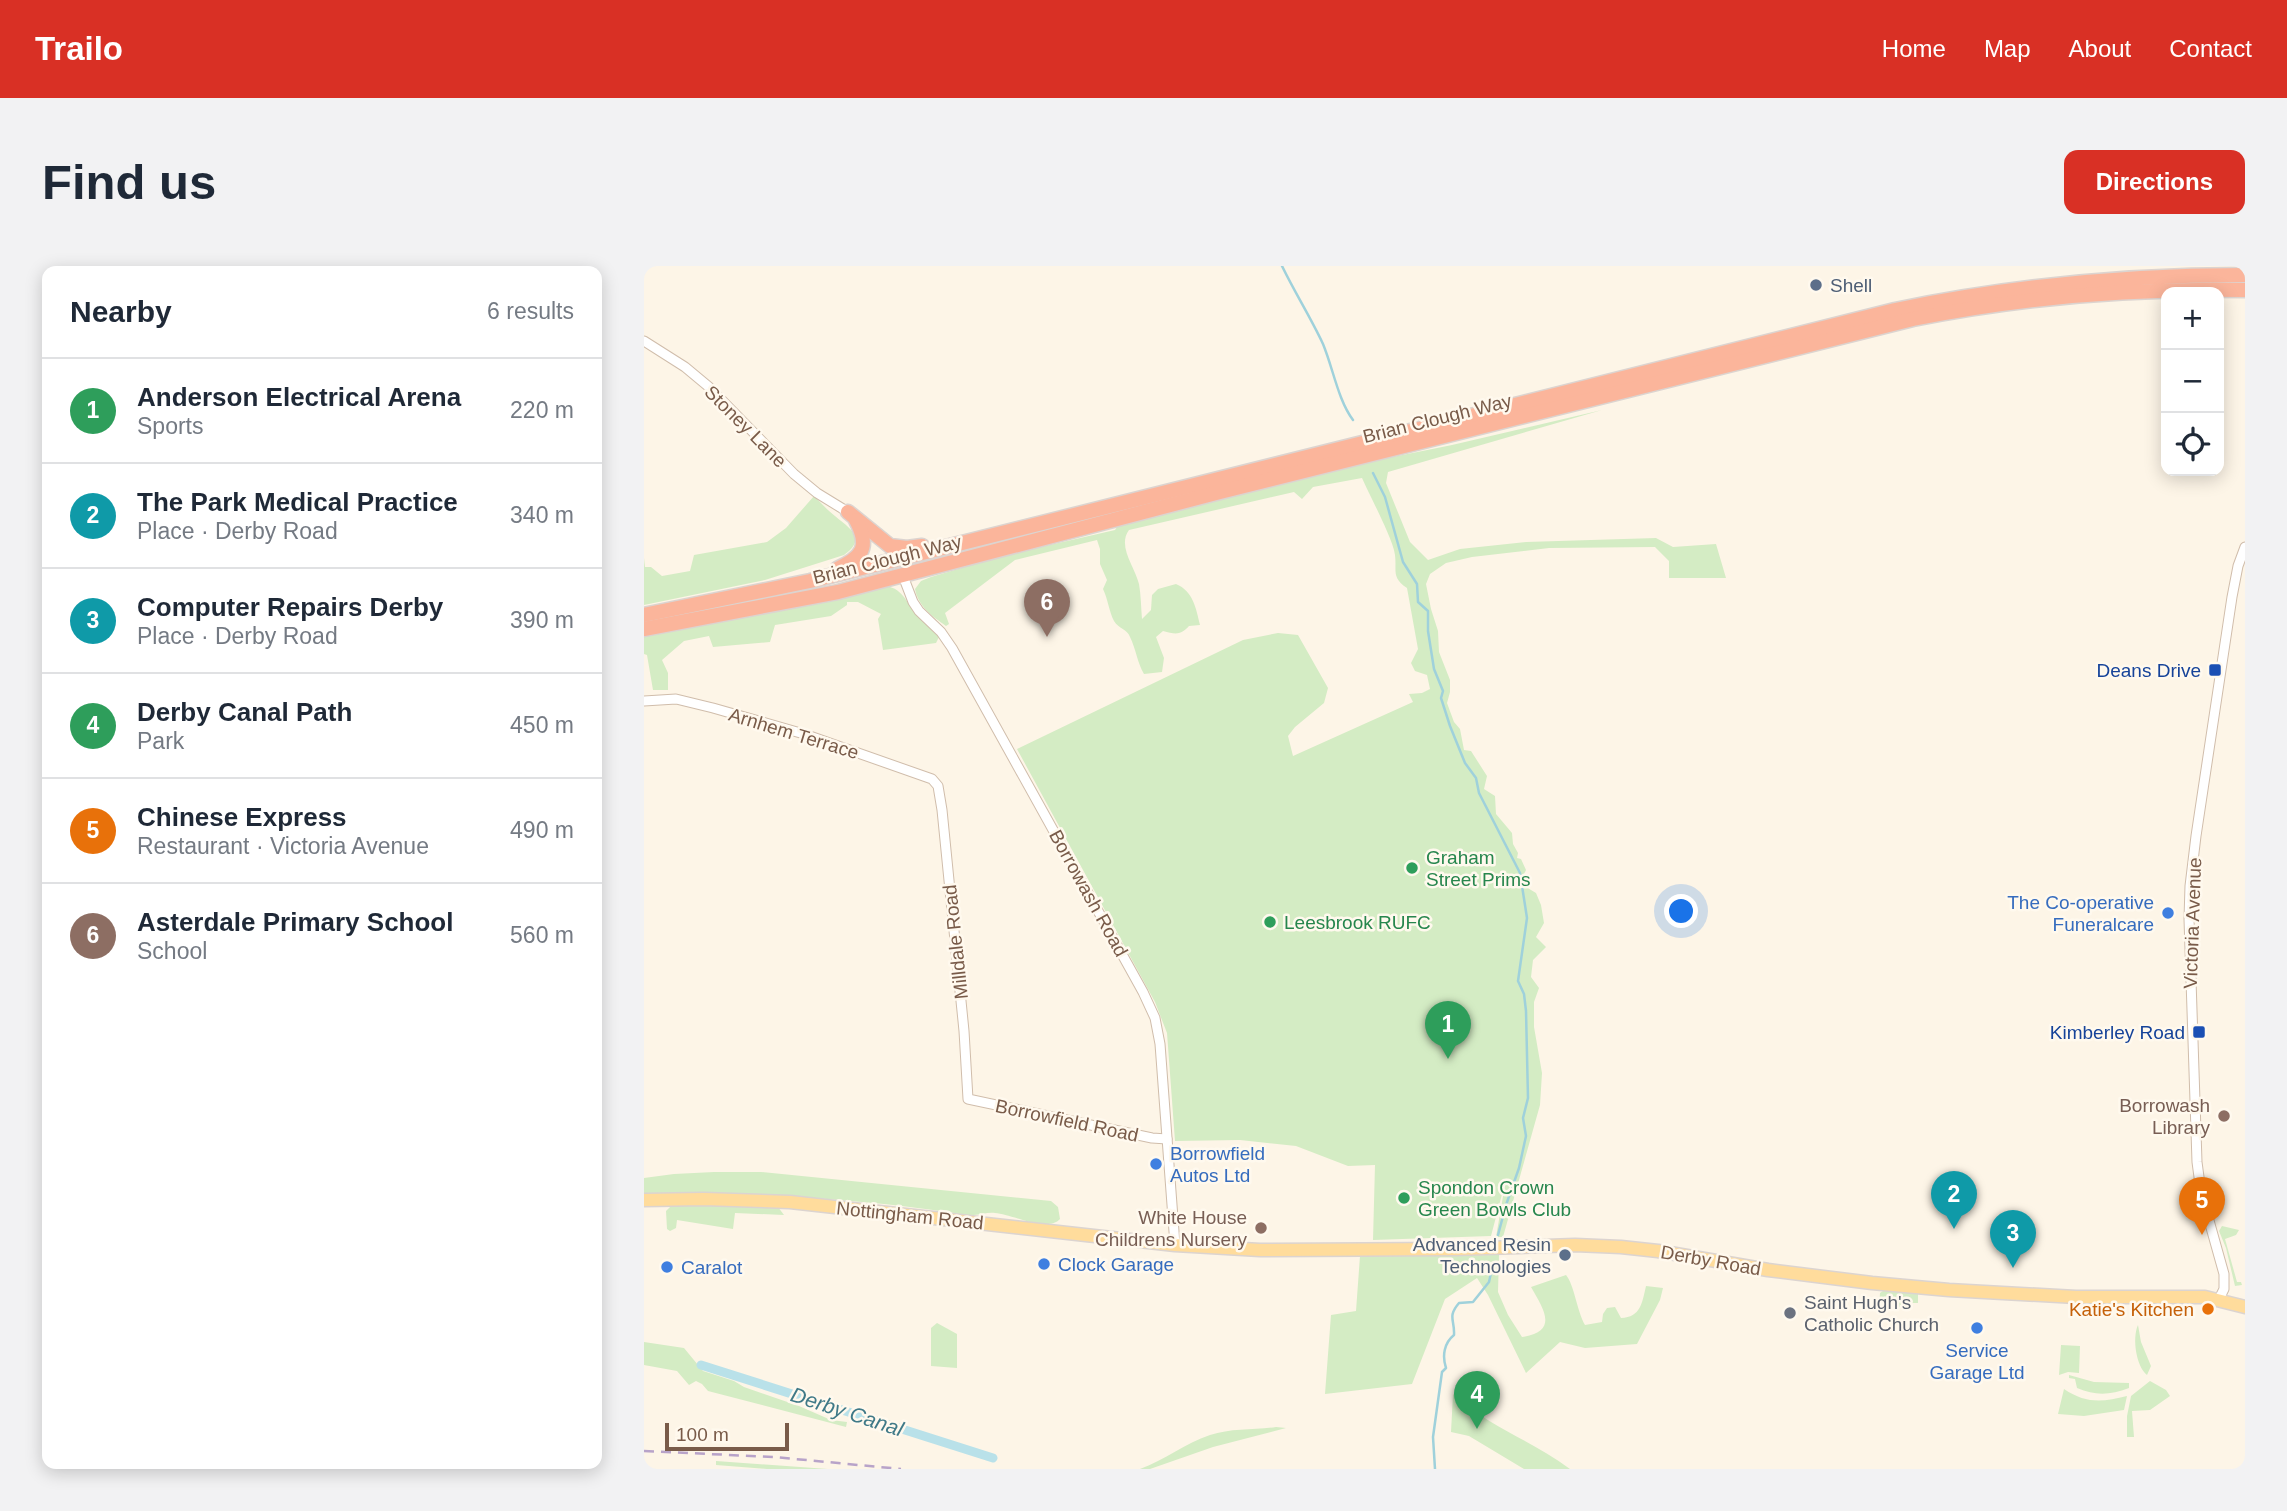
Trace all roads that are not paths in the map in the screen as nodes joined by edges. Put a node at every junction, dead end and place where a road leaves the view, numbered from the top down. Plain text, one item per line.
1 (2237, 266) edge
2 (2195, 275) junction
3 (2245, 275) edge
4 (2225, 290) junction
5 (2245, 290) edge
6 (2245, 296) edge
7 (644, 341) edge
8 (852, 515) junction
9 (1002, 533) junction
10 (2245, 547) edge
11 (903, 576) junction
12 (810, 581) junction
13 (644, 615) edge
14 (644, 629) edge
15 (644, 701) edge
16 (938, 786) joint
17 (968, 1099) joint
18 (1167, 1139) junction
19 (644, 1200) edge
20 (1175, 1245) junction
21 (2218, 1299) junction
22 (2245, 1307) edge

1 - 2 highway
2 - 3 highway, Brian Clough Way
2 - 9 highway, Brian Clough Way
4 - 5 highway, Brian Clough Way
4 - 6 highway
4 - 11 highway, Brian Clough Way
7 - 8 street, Stoney Lane
8 - 9 highway
8 - 12 highway
9 - 12 highway, Brian Clough Way
10 - 21 street, Victoria Avenue
11 - 14 highway, Brian Clough Way
11 - 18 street, Borrowash Road
12 - 13 highway, Brian Clough Way
15 - 16 street, Arnhem Terrace
16 - 17 street, Milldale Road
17 - 18 street, Borrowfield Road
18 - 20 street, Borrowash Road
19 - 20 main road, Nottingham Road
20 - 21 main road, Derby Road
21 - 22 main road, Derby Road

